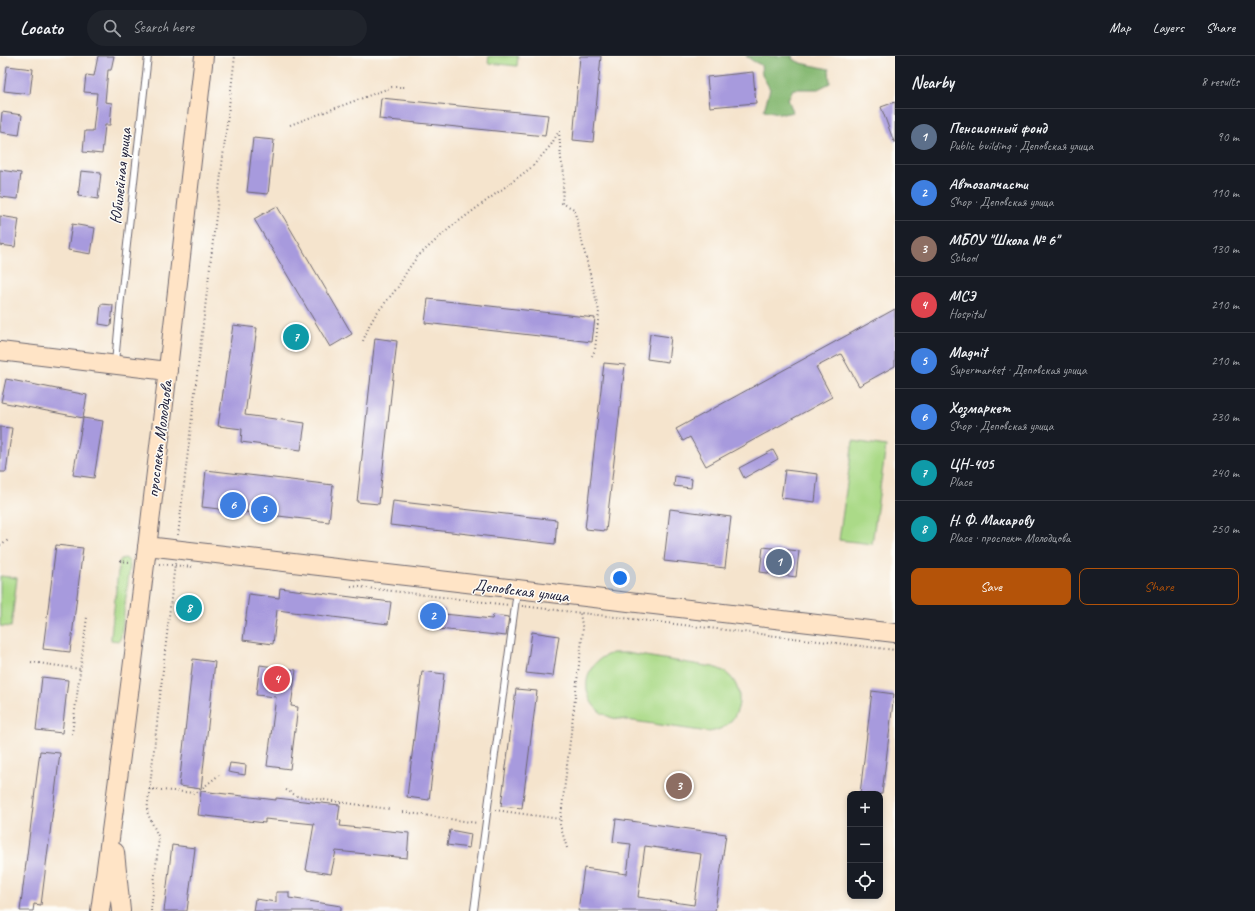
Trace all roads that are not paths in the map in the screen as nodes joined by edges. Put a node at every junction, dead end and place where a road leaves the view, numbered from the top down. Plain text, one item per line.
1 (148, 56) edge
2 (204, 56) edge
3 (0, 351) edge
4 (114, 365) junction
5 (168, 371) junction
6 (146, 546) junction
7 (518, 590) junction
8 (895, 633) edge
9 (112, 822) junction
10 (474, 910) edge
11 (100, 911) edge
12 (121, 911) edge

1 - 4 lane, Юбилейная улица
2 - 5 main road, проспект Молодцова
3 - 4 main road
4 - 5 main road
5 - 6 main road, проспект Молодцова
6 - 7 main road, Деповская улица
6 - 9 main road, проспект Молодцова
7 - 8 main road, Деповская улица
7 - 10 lane
9 - 11 main road, проспект Молодцова
9 - 12 main road, проспект Молодцова

